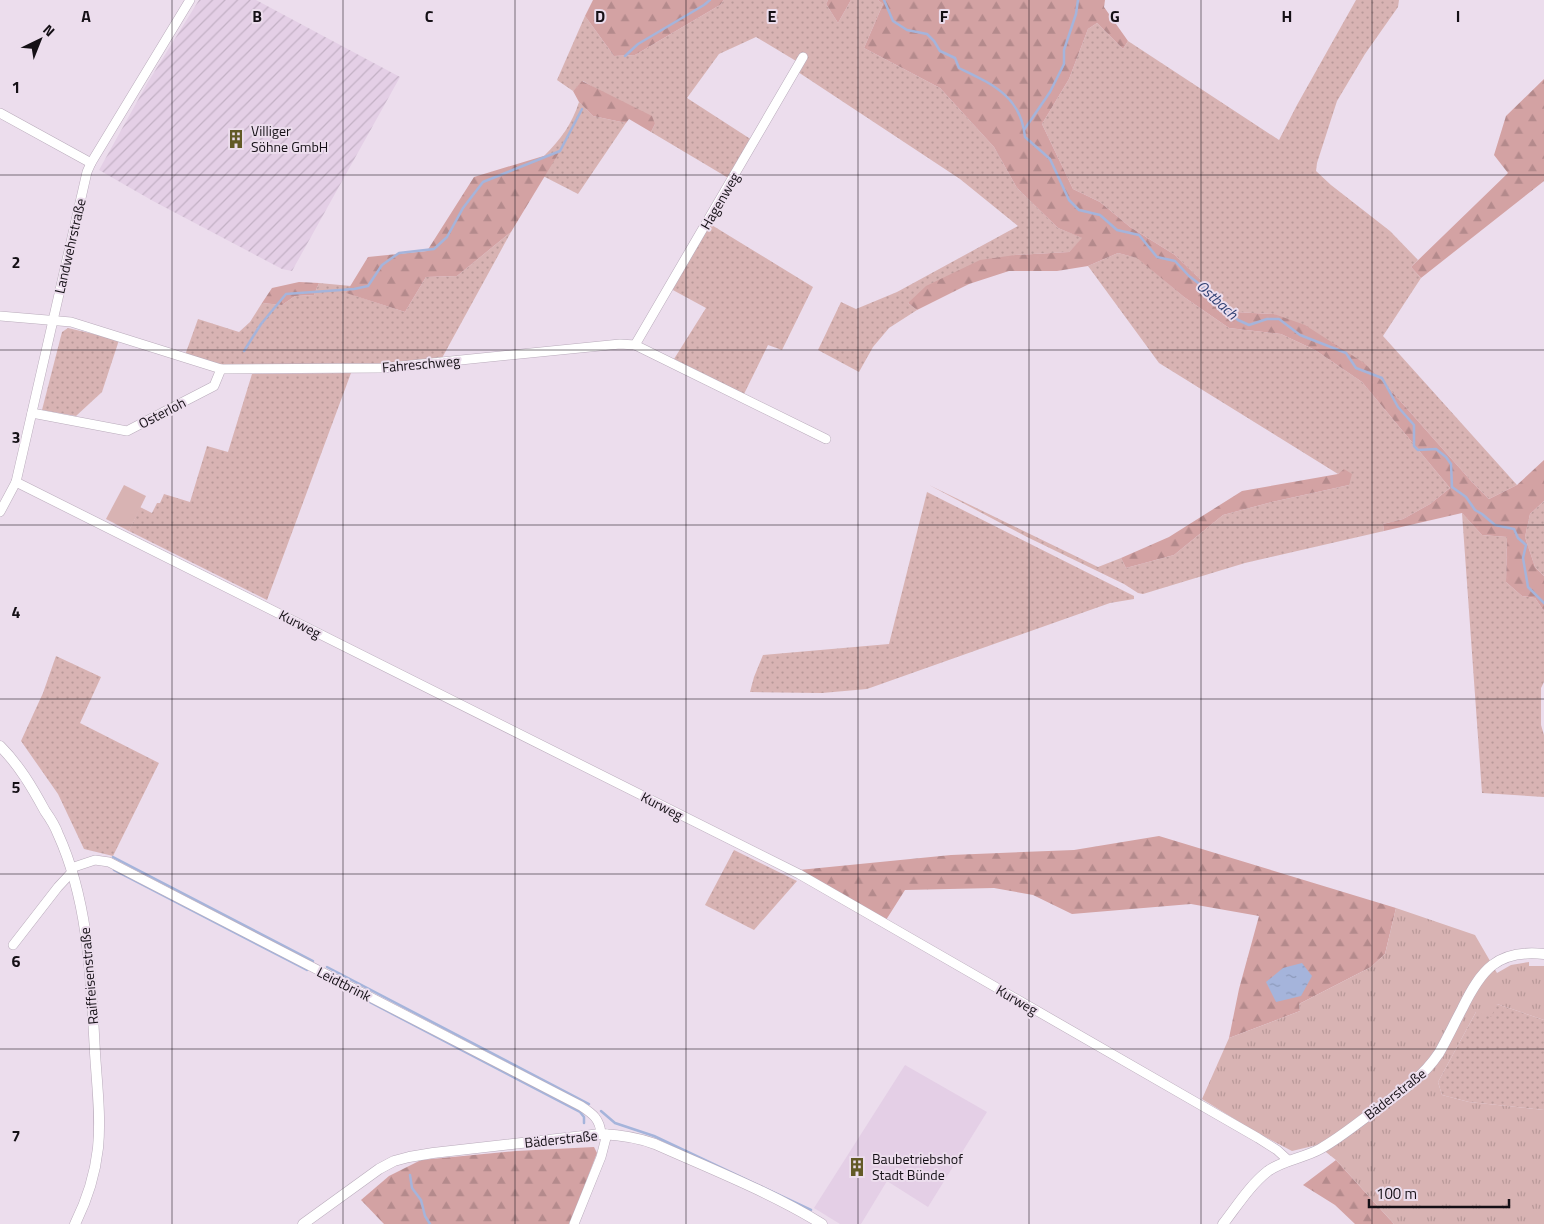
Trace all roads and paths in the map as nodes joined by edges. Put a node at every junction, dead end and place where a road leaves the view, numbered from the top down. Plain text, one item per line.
1 (190, 0) edge
2 (803, 58) dead end
3 (0, 113) edge
4 (91, 163) junction
5 (0, 316) edge
6 (53, 320) junction
7 (635, 345) junction
8 (221, 369) junction
9 (32, 413) junction
10 (826, 438) dead end
11 (16, 482) junction
12 (0, 512) edge
13 (0, 746) edge
14 (72, 870) junction
15 (13, 945) dead end
16 (1544, 954) edge
17 (604, 1134) junction
18 (1289, 1161) junction
19 (75, 1224) edge
20 (303, 1224) edge
21 (574, 1224) edge
22 (822, 1224) edge
23 (1223, 1224) edge

1 - 4 street, Landwehrstraße
2 - 7 street, Hagenweg
3 - 4 street
4 - 6 street, Landwehrstraße
5 - 6 street, Fahreschweg
6 - 8 street, Fahreschweg
6 - 9 street, Landwehrstraße
7 - 8 street, Fahreschweg
7 - 10 street, Fahreschweg
8 - 9 street, Osterloh
9 - 11 street, Landwehrstraße
11 - 12 street, Landwehrstraße
11 - 18 street, Kurweg
13 - 14 street, Raiffeisenstraße
14 - 15 street
14 - 17 street, Leidtbrink
14 - 19 street, Raiffeisenstraße
16 - 18 street, Bäderstraße
17 - 20 street, Bäderstraße
17 - 21 street
17 - 22 street, Bäderstraße
18 - 23 street, Bäderstraße

